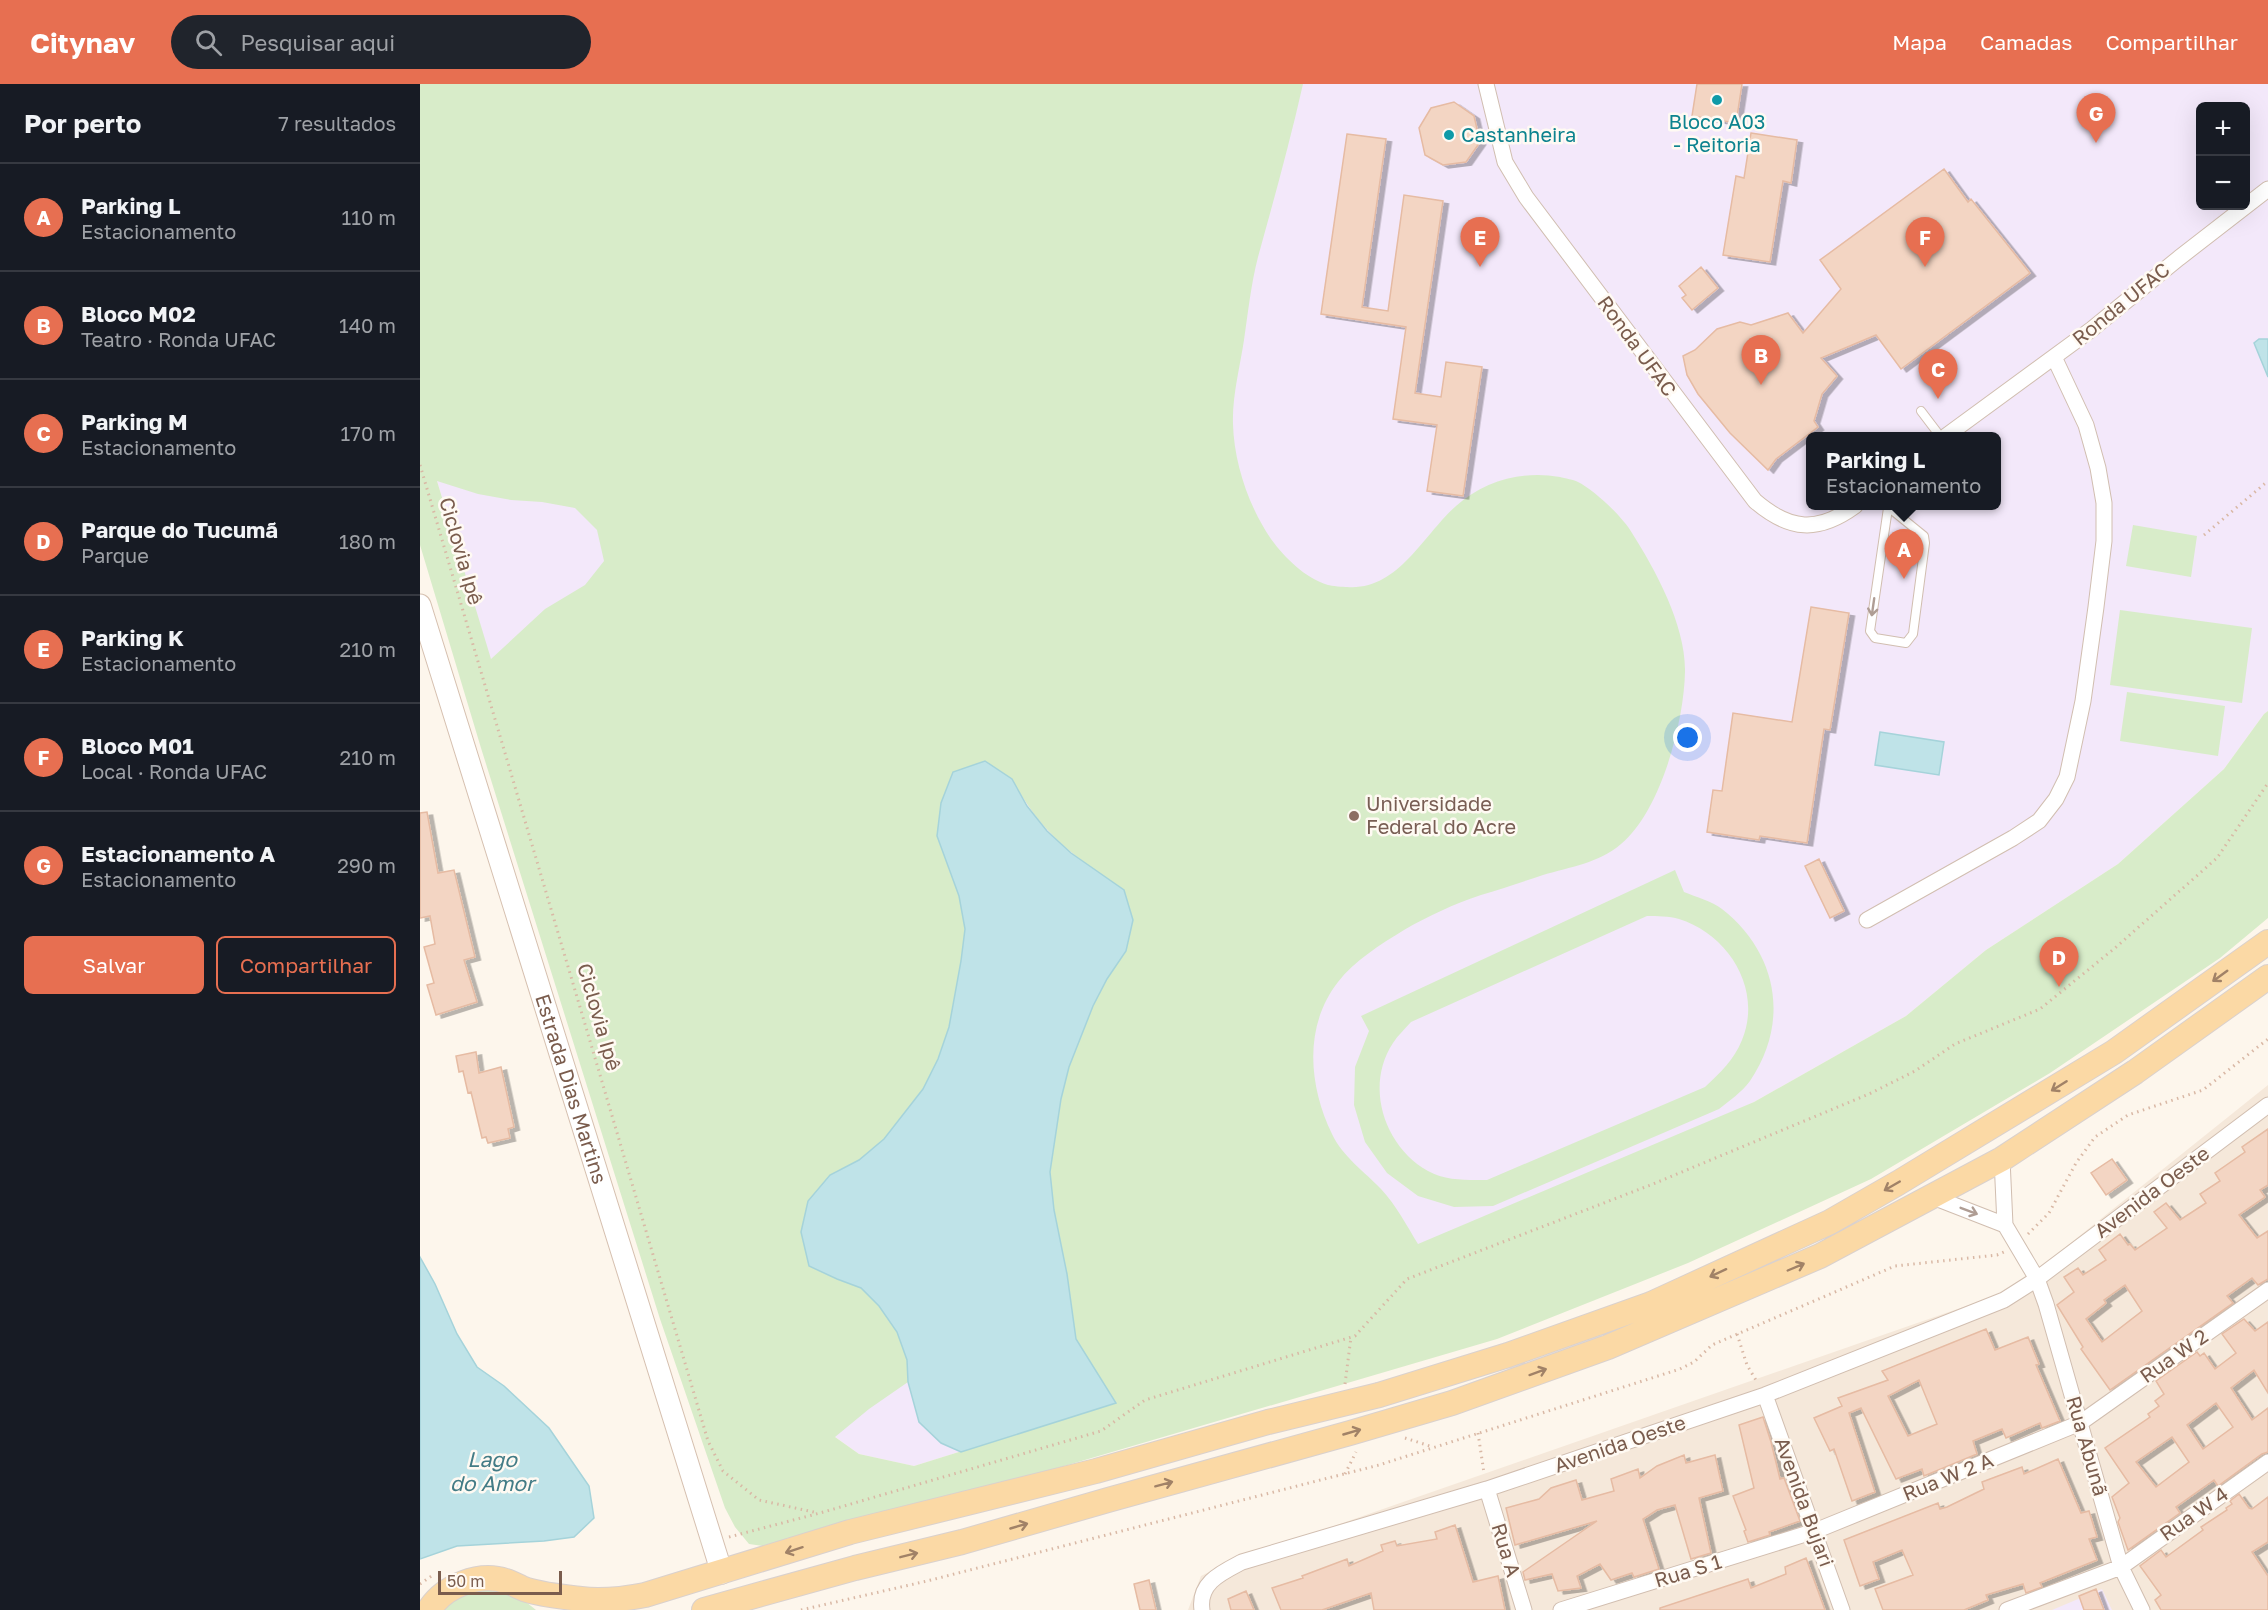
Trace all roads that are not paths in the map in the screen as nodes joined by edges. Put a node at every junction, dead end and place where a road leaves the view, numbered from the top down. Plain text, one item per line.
1 (1485, 84) edge
2 (2267, 190) edge
3 (2054, 357) junction
4 (1921, 411) dead end
5 (1937, 432) edge
6 (1951, 432) edge
7 (1848, 510) edge
8 (1887, 510) edge
9 (1891, 510) edge
10 (420, 605) edge
11 (1867, 920) dead end
12 (2268, 942) edge
13 (2268, 977) edge
14 (2268, 1105) edge
15 (2002, 1159) junction
16 (1933, 1197) junction
17 (2005, 1225) junction
18 (2037, 1279) junction
19 (2268, 1290) edge
20 (1765, 1395) junction
21 (2080, 1423) junction
22 (2268, 1462) edge
23 (1487, 1489) junction
24 (954, 1506) junction
25 (1815, 1532) junction
26 (962, 1542) junction
27 (2121, 1567) junction
28 (722, 1573) junction
29 (527, 1590) junction
30 (1202, 1602) edge
31 (719, 1608) edge
32 (429, 1610) edge
33 (546, 1610) edge
34 (1524, 1610) edge
35 (1561, 1610) edge
36 (1842, 1610) edge
37 (2007, 1610) edge
38 (2142, 1610) edge

1 - 7 street, Ronda UFAC
2 - 3 street, Ronda UFAC
3 - 6 street, Ronda UFAC
3 - 11 street
4 - 5 lane
8 -> 9 lane
10 - 28 street, Estrada Dias Martins
12 -> 24 main road
13 - 15 main road
14 - 18 street, Avenida Oeste
15 - 16 main road
15 - 17 street
16 -> 17 street
26 -> 16 main road
17 - 18 street
18 - 20 street, Avenida Oeste
18 - 21 street, Rua Abunã
19 - 21 street, Rua W 2
20 - 23 street, Avenida Oeste
20 - 25 street, Avenida Bujari
21 - 25 street, Rua W 2 A
21 - 27 street, Rua Abunã
22 - 27 street, Rua W 4
23 - 30 street, Avenida Oeste
23 - 34 street, Rua A
24 - 26 main road
24 -> 28 main road
25 - 35 street, Rua S 1
25 - 36 street, Avenida Bujari
31 -> 26 main road
27 - 37 street, Rua W 4
27 - 38 street, Rua Abunã
28 - 29 main road
29 - 32 main road
29 - 33 main road

